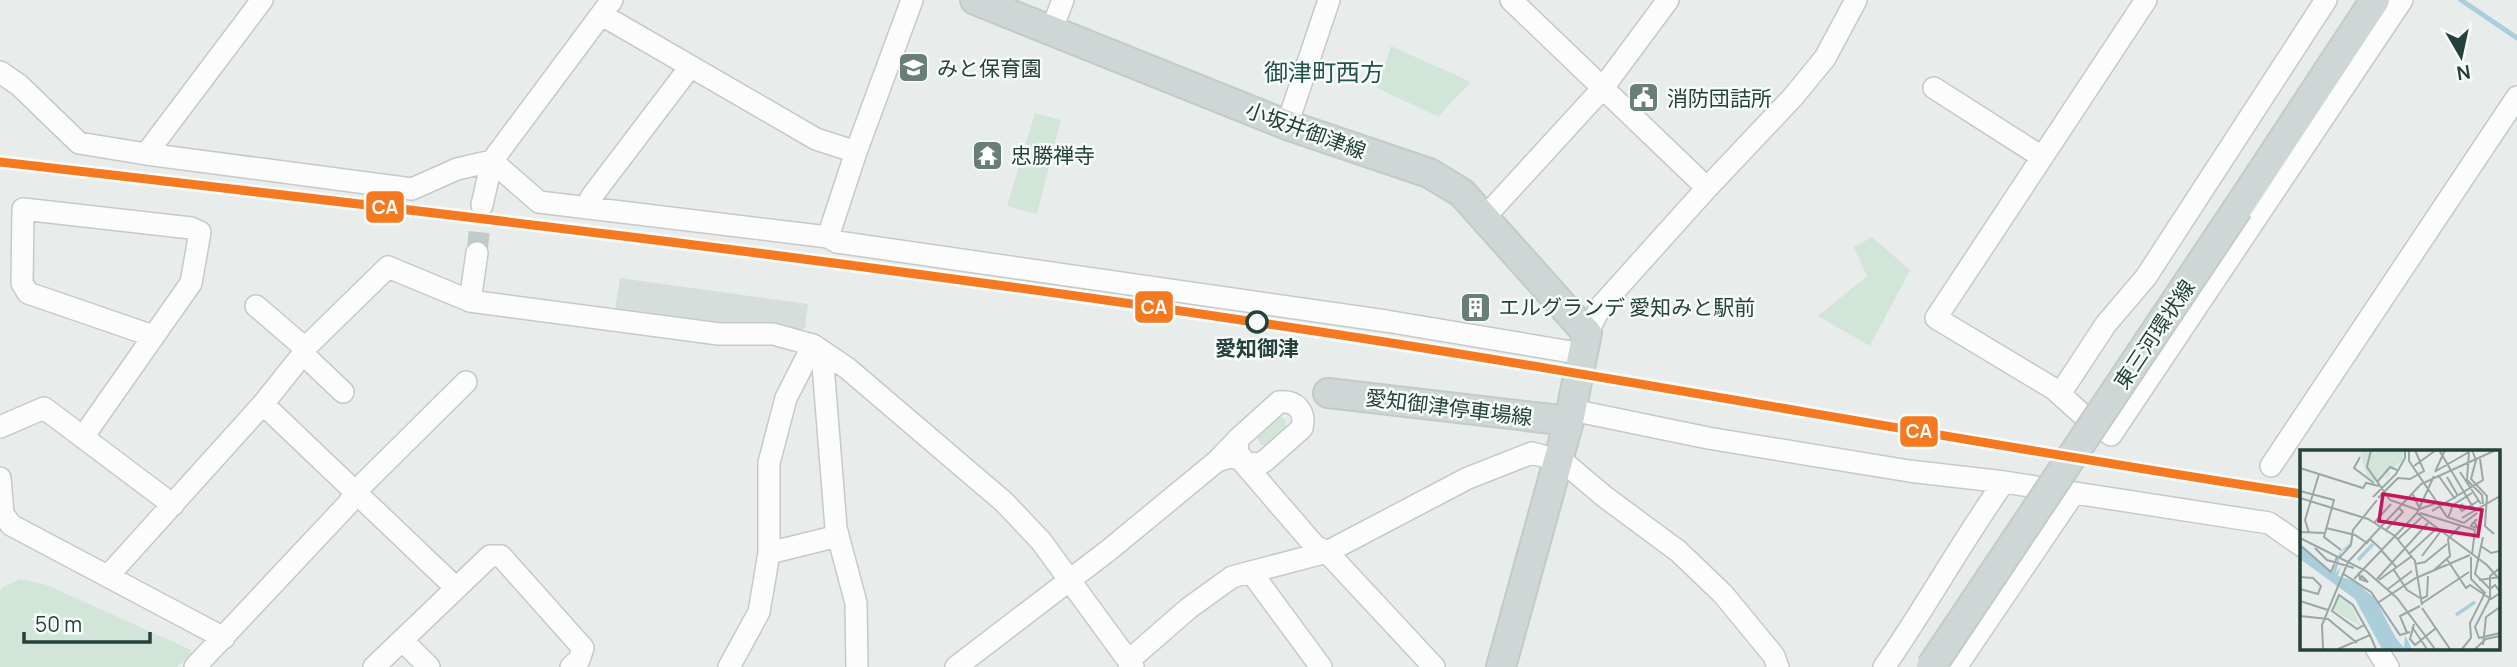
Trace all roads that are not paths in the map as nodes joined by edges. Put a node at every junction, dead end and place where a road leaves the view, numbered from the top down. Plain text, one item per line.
1 (262, 0) edge
2 (912, 0) edge
3 (975, 0) edge
4 (1063, 0) edge
5 (1329, 0) edge
6 (1511, 0) edge
7 (1668, 0) edge
8 (1856, 0) edge
9 (2146, 0) edge
10 (2326, 0) edge
11 (2375, 0) edge
12 (2402, 0) edge
13 (607, 8) edge
14 (1051, 31) junction
15 (690, 67) junction
16 (0, 72) edge
17 (1934, 88) dead end
18 (1602, 89) junction
19 (2517, 97) edge
20 (1287, 125) junction
21 (856, 152) junction
22 (146, 154) junction
23 (2042, 157) junction
24 (492, 161) junction
25 (1707, 188) junction
26 (482, 205) tunnel mouth
27 (586, 208) junction
28 (1483, 219) junction
29 (828, 237) junction
30 (477, 253) tunnel mouth
31 (470, 301) junction
32 (256, 306) dead end
33 (153, 336) junction
34 (1585, 343) junction
35 (817, 349) junction
36 (304, 351) junction
37 (466, 382) dead end
38 (343, 392) dead end
39 (1320, 394) junction
40 (2060, 394) junction
41 (1279, 402) junction
42 (263, 404) junction
43 (1571, 416) junction
44 (1303, 421) junction
45 (0, 427) edge
46 (83, 437) junction
47 (1249, 458) junction
48 (1558, 460) junction
49 (2271, 466) dead end
50 (0, 478) edge
51 (2004, 482) junction
52 (355, 492) junction
53 (2074, 493) junction
54 (173, 505) junction
55 (838, 536) junction
56 (2300, 545) edge
57 (1327, 552) junction
58 (769, 553) junction
59 (1251, 572) junction
60 (108, 576) junction
61 (1070, 580) junction
62 (456, 588) junction
63 (224, 638) junction
64 (403, 641) junction
65 (2377, 650) edge
66 (206, 664) edge
67 (1130, 664) edge
68 (374, 667) edge
69 (429, 667) edge
70 (571, 667) edge
71 (729, 667) edge
72 (857, 667) edge
73 (956, 667) edge
74 (1321, 667) edge
75 (1434, 667) edge
76 (1501, 667) edge
77 (1778, 667) edge
78 (1884, 667) edge
79 (1931, 667) edge
80 (1956, 667) edge
81 (2388, 667) edge

1 - 22 street
2 - 21 street
3 - 14 main road, 小坂井御津線
4 - 14 street
5 - 20 street
6 - 18 street
7 - 18 street
8 - 25 street
9 - 23 street
10 - 40 street
11 - 79 main road, 東三河環状線, bridge
12 - 40 street
13 - 15 street
13 - 24 street
14 - 20 main road, 小坂井御津線
15 - 21 street
15 - 27 street
16 - 22 street
17 - 23 street
18 - 25 street
18 - 28 street
19 - 49 street
20 - 28 main road, 小坂井御津線
21 - 29 street
22 - 24 street
23 - 40 street
24 - 26 street
24 - 27 street
25 - 34 street
27 - 29 street
28 - 34 main road, 小坂井御津線
29 - 34 street
30 - 31 street
31 - 35 street
31 - 36 street
32 - 36 street
33 - 33 street
33 - 46 street
34 - 43 main road
35 - 55 street
35 - 58 street
35 - 61 street
36 - 38 street
36 - 42 street
37 - 52 street
39 - 41 street
39 - 43 main road, 愛知御津停車場線
39 - 44 street
41 - 44 street
41 - 47 street
42 - 52 street
42 - 54 street
43 - 48 main road
43 - 51 street
44 - 47 street
45 - 46 street
46 - 54 street
47 - 57 street
47 - 61 street
48 - 57 street
48 - 76 main road
48 - 77 street
50 - 60 street
51 - 53 street
51 - 78 street
52 - 62 street
52 - 63 street
53 - 56 street
53 - 80 street
54 - 60 street
55 - 58 street
55 - 72 street
57 - 59 street
57 - 75 street
58 - 71 street
59 - 67 street
59 - 74 street
60 - 63 street
61 - 67 street
61 - 73 street
62 - 64 street
62 - 70 street
63 - 66 street
64 - 68 street
64 - 69 street
65 - 81 street

